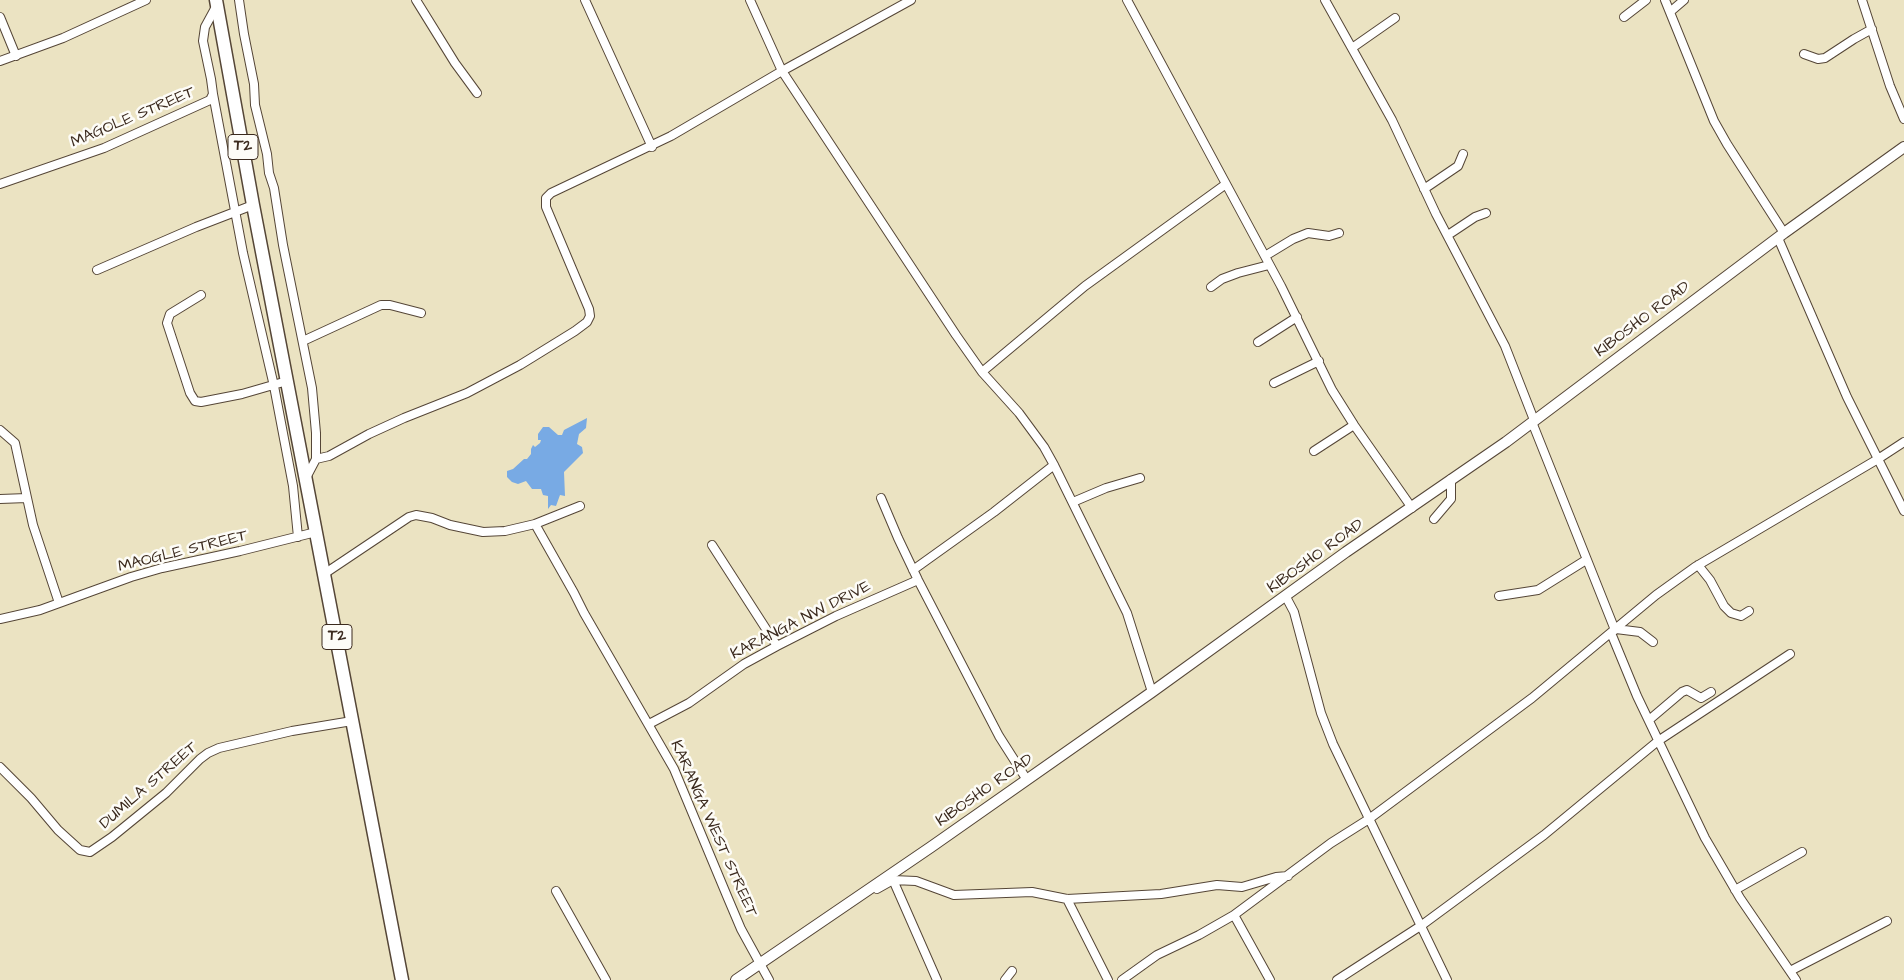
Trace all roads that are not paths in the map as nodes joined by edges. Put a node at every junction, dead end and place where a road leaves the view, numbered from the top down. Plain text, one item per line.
1 (146, 0) edge
2 (239, 0) edge
3 (416, 0) edge
4 (584, 0) edge
5 (750, 0) edge
6 (911, 0) edge
7 (1127, 0) edge
8 (1325, 0) edge
9 (1646, 0) edge
10 (1665, 0) edge
11 (1684, 0) edge
12 (1862, 0) edge
13 (216, 2) edge
14 (1670, 12) junction
15 (0, 17) edge
16 (1624, 17) dead end
17 (1395, 18) dead end
18 (1872, 29) junction
19 (1352, 48) junction
20 (1804, 54) dead end
21 (16, 56) junction
22 (0, 61) edge
23 (782, 72) junction
24 (477, 93) dead end
25 (213, 94) junction
26 (1904, 119) edge
27 (652, 147) junction
28 (1904, 147) edge
29 (1464, 154) dead end
30 (0, 184) edge
31 (1226, 184) junction
32 (1424, 189) junction
33 (253, 205) junction
34 (235, 211) junction
35 (1486, 213) dead end
36 (1339, 234) dead end
37 (1448, 235) junction
38 (1781, 235) junction
39 (1265, 256) junction
40 (1270, 265) junction
41 (97, 270) dead end
42 (1212, 287) dead end
43 (201, 296) dead end
44 (421, 313) dead end
45 (1297, 317) junction
46 (303, 341) junction
47 (1258, 342) dead end
48 (1319, 361) junction
49 (982, 372) junction
50 (288, 381) junction
51 (1274, 383) dead end
52 (274, 386) junction
53 (1533, 421) junction
54 (1354, 425) junction
55 (0, 430) edge
56 (1904, 442) edge
57 (1314, 451) dead end
58 (1878, 459) junction
59 (316, 460) junction
60 (1054, 465) junction
61 (306, 478) junction
62 (1140, 478) dead end
63 (1451, 479) junction
64 (27, 498) junction
65 (881, 498) dead end
66 (0, 499) edge
67 (1073, 502) junction
68 (580, 506) dead end
69 (1412, 508) junction
70 (1904, 511) edge
71 (1434, 518) dead end
72 (535, 524) junction
73 (316, 532) junction
74 (298, 536) junction
75 (712, 545) dead end
76 (1586, 560) junction
77 (1698, 565) junction
78 (913, 570) junction
79 (324, 574) junction
80 (918, 580) junction
81 (1500, 596) dead end
82 (1286, 597) junction
83 (59, 603) junction
84 (1749, 611) dead end
85 (0, 620) edge
86 (1614, 631) junction
87 (1653, 642) dead end
88 (777, 646) junction
89 (1790, 654) dead end
90 (1152, 692) junction
91 (1711, 692) dead end
92 (1649, 720) junction
93 (352, 721) junction
94 (649, 724) junction
95 (1658, 741) junction
96 (0, 767) edge
97 (1027, 780) junction
98 (1369, 818) junction
99 (1802, 852) dead end
100 (1288, 876) junction
101 (893, 880) junction
102 (1735, 890) junction
103 (556, 891) dead end
104 (1067, 899) junction
105 (836, 912) junction
106 (1234, 915) junction
107 (1887, 921) dead end
108 (1422, 925) junction
109 (761, 964) junction
110 (1790, 971) junction
111 (1012, 972) dead end
112 (402, 980) edge
113 (606, 980) edge
114 (736, 980) edge
115 (769, 980) edge
116 (937, 980) edge
117 (1006, 980) edge
118 (1108, 980) edge
119 (1122, 980) edge
120 (1270, 980) edge
121 (1337, 980) edge
122 (1447, 980) edge
123 (1796, 980) edge

1 - 21 street
2 - 46 street
3 - 24 street
4 - 27 street
5 - 23 street
6 - 23 street
7 - 31 street
8 - 19 street
9 - 16 street
10 - 14 street
11 - 14 street
12 - 18 street
13 - 25 street, MAGOLE STREET
13 - 33 highway, T2
14 - 38 street
15 - 21 street
17 - 19 street
18 - 20 street
18 - 26 street
19 - 32 street
21 - 22 street
23 - 27 street
23 - 49 street
25 - 30 street, MAGOLE STREET
25 - 34 street
27 - 59 street
28 - 38 street, KIBOSHO ROAD
29 - 32 street
31 - 39 street
31 - 49 street
32 - 37 street
33 - 34 street
33 - 50 highway, T2
34 - 41 street
34 - 52 street
35 - 37 street
36 - 39 street
37 - 53 street
38 - 53 street, KIBOSHO ROAD
38 - 58 street
39 - 40 street
40 - 42 street
40 - 45 street
43 - 52 street
44 - 46 street
45 - 47 street
45 - 48 street
46 - 59 street
48 - 51 street
48 - 54 street
49 - 60 street
50 - 52 street
50 - 61 highway, T2
52 - 74 street
53 - 63 street, KIBOSHO ROAD
53 - 76 street
54 - 57 street
54 - 69 street
55 - 64 street
56 - 58 street
58 - 70 street
58 - 77 street
59 - 61 street
60 - 67 street
60 - 78 street
61 - 73 highway, T2
62 - 67 street
63 - 69 street, KIBOSHO ROAD
63 - 71 street
64 - 66 street
64 - 83 street
65 - 78 street
67 - 90 street
68 - 72 street
69 - 82 street, KIBOSHO ROAD
72 - 79 street
72 - 94 street, KARANGA WEST STREET
73 - 74 street, MAOGLE STREET
73 - 79 highway, T2
74 - 83 street, MAOGLE STREET
75 - 88 street
76 - 81 street
76 - 86 street
77 - 84 street
77 - 86 street
78 - 80 street
79 - 93 highway, T2
80 - 88 street, KARANGA NW DRIVE
80 - 97 street
82 - 90 street, KIBOSHO ROAD
82 - 98 street
83 - 85 street, MAOGLE STREET
86 - 87 street
86 - 92 street
86 - 98 street
88 - 94 street, KARANGA NW DRIVE
89 - 95 street
90 - 97 street, KIBOSHO ROAD
91 - 92 street
92 - 95 street
93 - 96 street, DUMILA STREET
93 - 112 highway, T2
94 - 109 street, KARANGA WEST STREET
95 - 102 street
95 - 108 street
97 - 105 street, KIBOSHO ROAD
98 - 100 street
98 - 108 street
99 - 102 street
100 - 104 street
100 - 106 street
101 - 104 street
101 - 105 street
101 - 116 street
102 - 110 street
103 - 113 street
104 - 118 street
105 - 109 street, KIBOSHO ROAD
106 - 119 street
106 - 120 street
107 - 110 street
108 - 121 street
108 - 122 street
109 - 114 street, KIBOSHO ROAD
109 - 115 street, KARANGA WEST STREET
110 - 123 street
111 - 117 street

